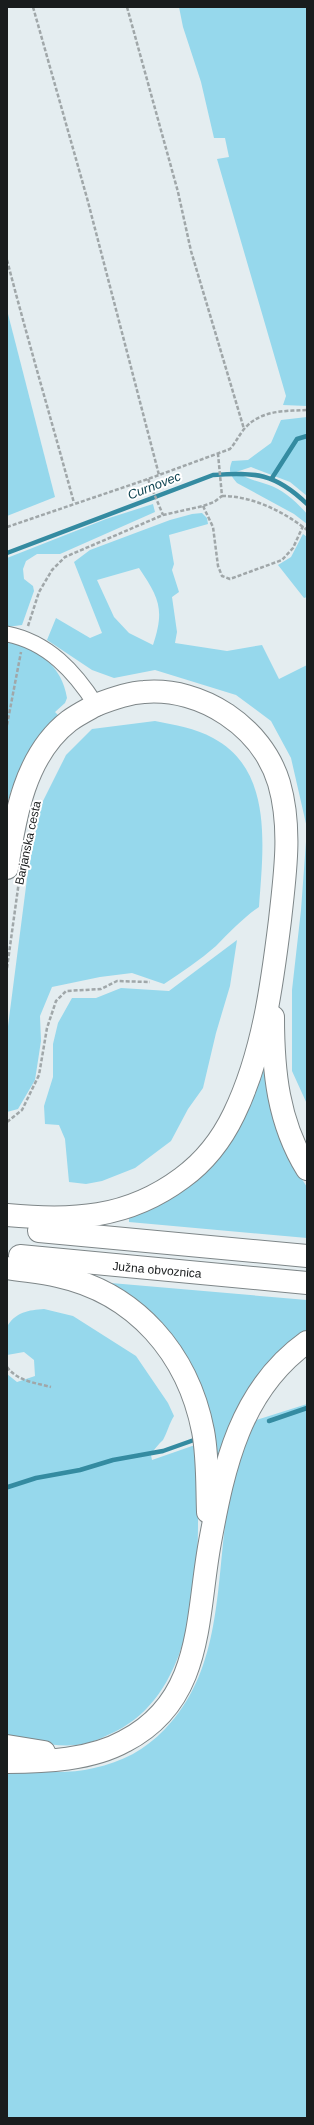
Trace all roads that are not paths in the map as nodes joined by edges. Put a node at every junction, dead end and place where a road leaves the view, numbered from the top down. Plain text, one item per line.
1 (7, 634) edge
2 (96, 705) junction
3 (13, 873) edge
4 (273, 979) junction
5 (307, 1169) edge
6 (7, 1215) edge
7 (7, 1227) edge
8 (7, 1254) edge
9 (307, 1256) edge
10 (7, 1268) edge
11 (307, 1283) edge
12 (307, 1342) edge
13 (210, 1543) junction
14 (7, 1746) edge
15 (69, 1757) junction
16 (7, 1762) edge

1 - 2 street
2 - 3 main road, Barjanska cesta
2 - 4 main road, Barjanska cesta
4 - 5 main road
4 - 6 main road
7 - 9 main road
8 - 11 main road, Južna obvoznica
10 - 13 main road
12 - 13 main road
13 - 15 main road
14 - 15 main road
15 - 16 main road

